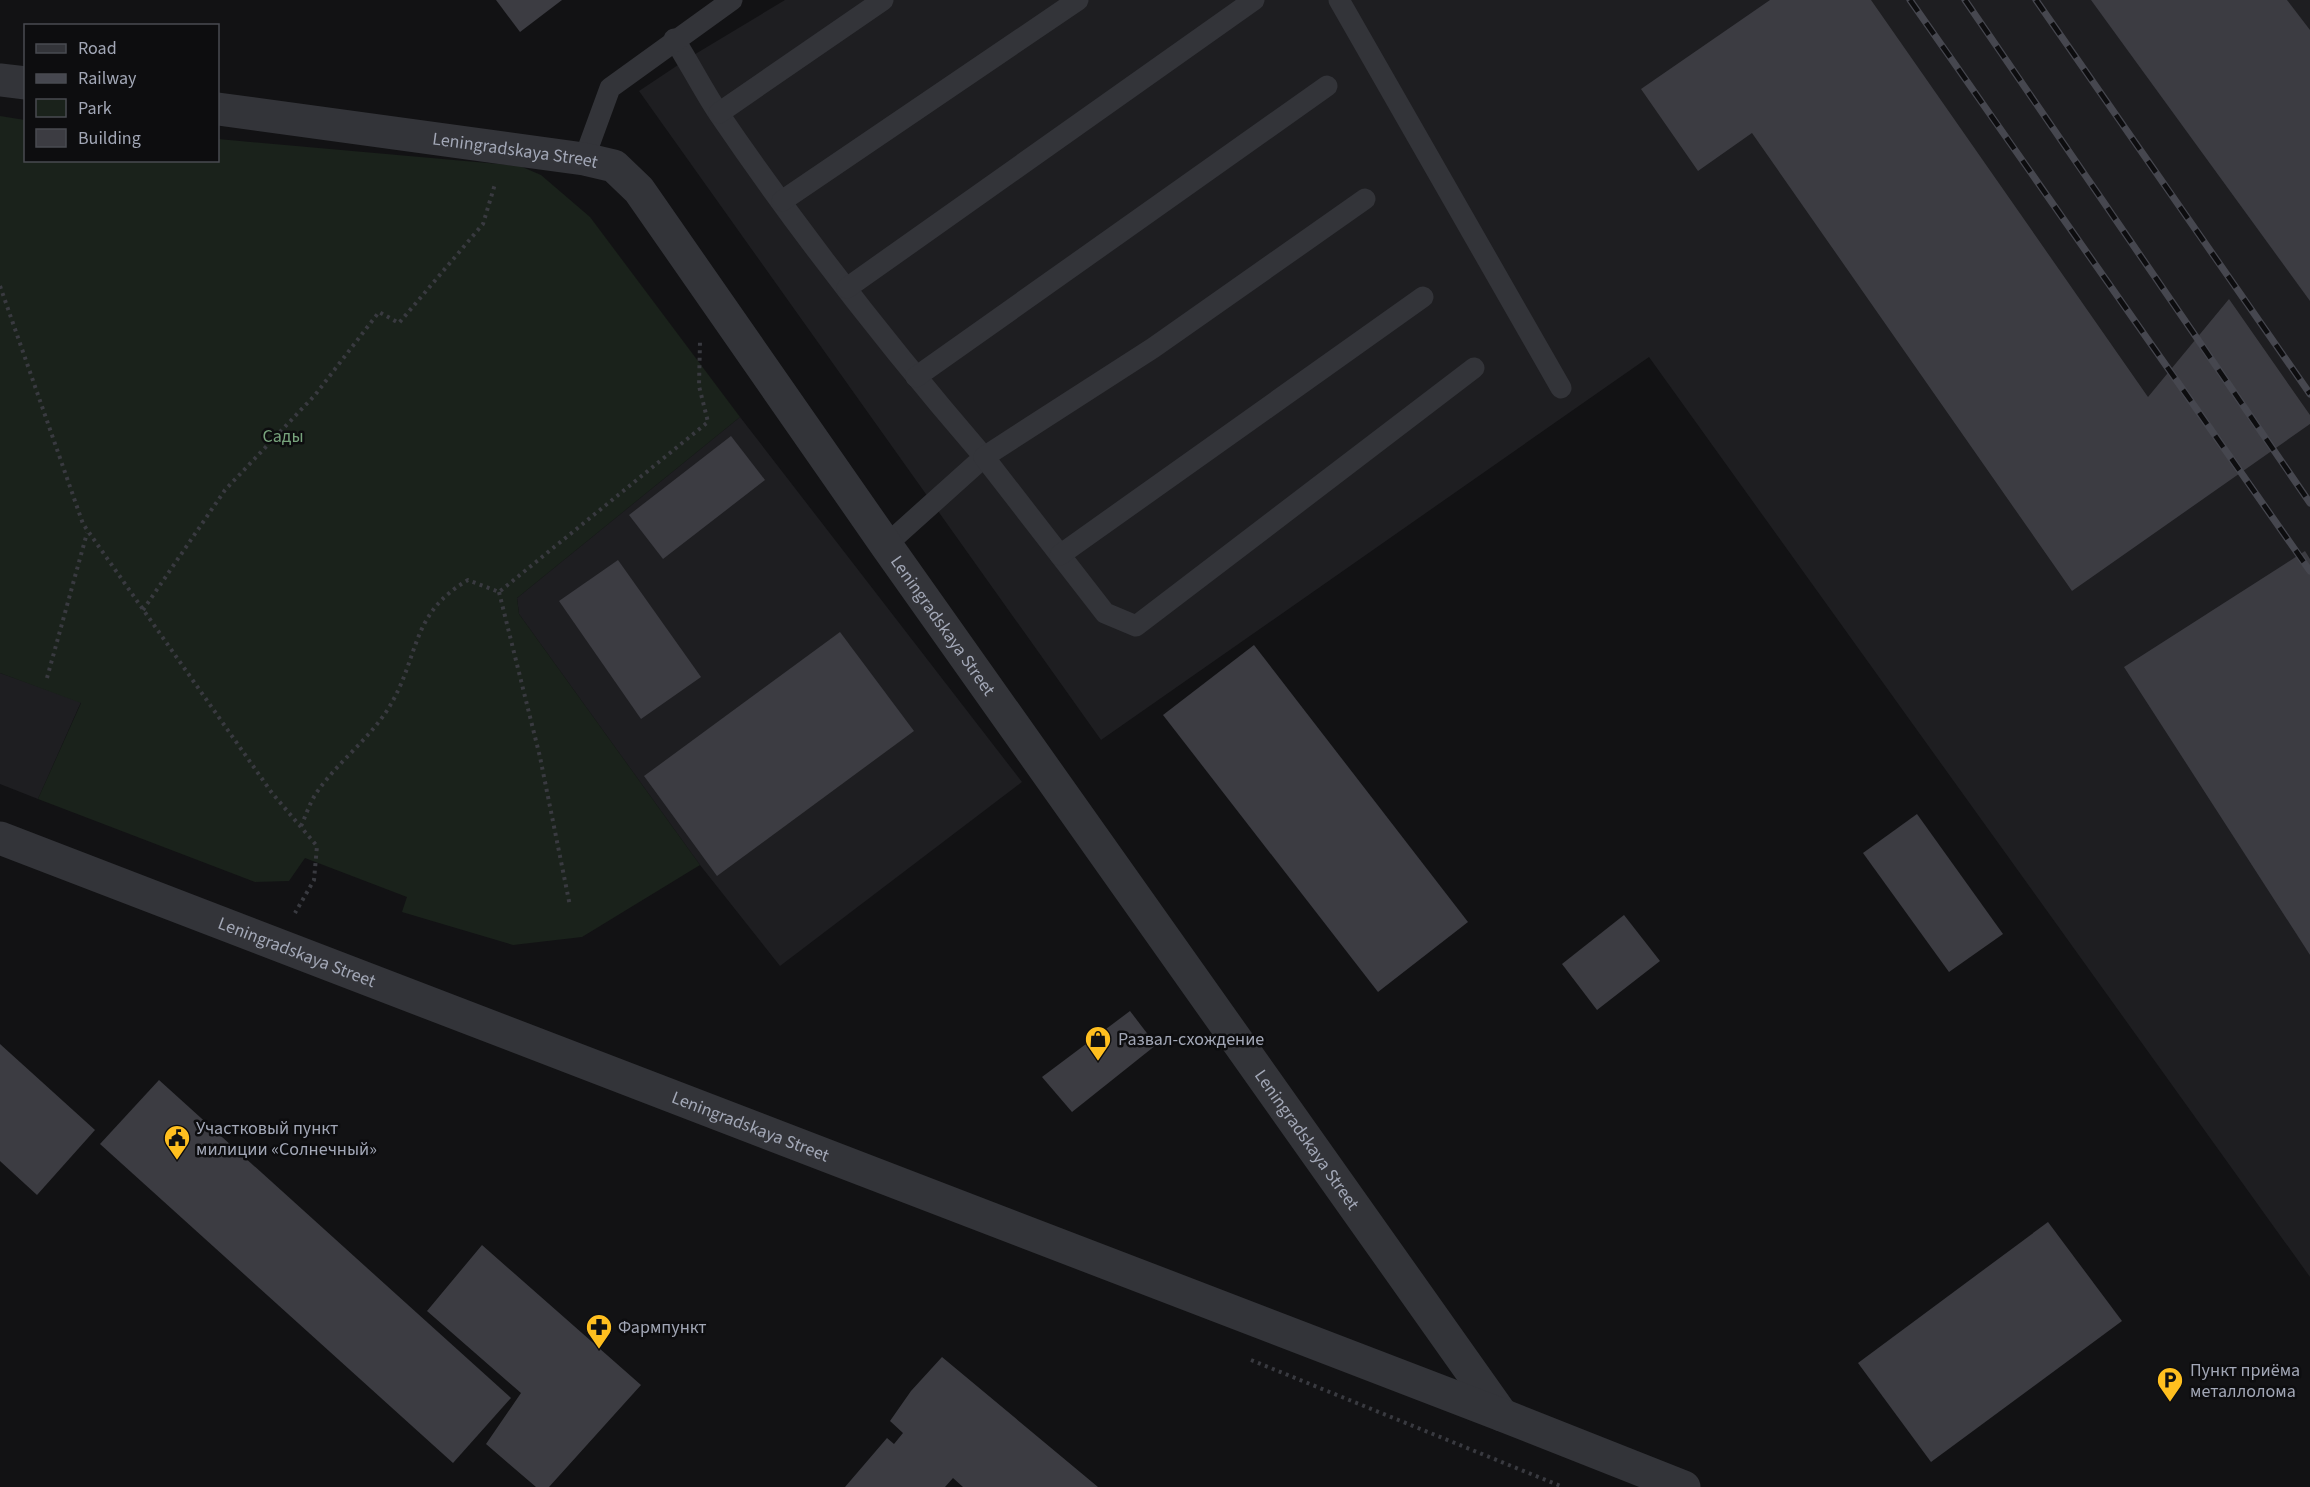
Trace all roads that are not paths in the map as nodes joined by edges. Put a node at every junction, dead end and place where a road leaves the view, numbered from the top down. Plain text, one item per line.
1 (732, 0) edge
2 (883, 0) edge
3 (1078, 0) edge
4 (1254, 0) edge
5 (1339, 0) edge
6 (674, 39) junction
7 (0, 80) edge
8 (24, 83) edge
9 (1327, 86) dead end
10 (219, 109) edge
11 (718, 112) junction
12 (584, 159) junction
13 (1365, 199) dead end
14 (782, 201) junction
15 (847, 288) junction
16 (1423, 297) dead end
17 (1474, 368) dead end
18 (916, 377) junction
19 (1561, 388) dead end
20 (984, 457) junction
21 (885, 546) junction
22 (1060, 555) junction
23 (0, 838) edge
24 (1502, 1415) junction
25 (1684, 1487) edge

1 - 6 lane
2 - 11 lane
3 - 14 lane
4 - 15 lane
5 - 19 lane
6 - 11 lane
6 - 12 lane
7 - 8 street
9 - 18 lane
10 - 12 street, Leningradskaya Street
11 - 14 lane
12 - 21 street, Leningradskaya Street
13 - 20 lane
14 - 15 lane
15 - 18 lane
16 - 22 lane
17 - 22 lane
18 - 20 lane
20 - 21 lane
20 - 22 lane
21 - 24 street, Leningradskaya Street
23 - 24 street, Leningradskaya Street
24 - 25 street, Leningradskaya Street

